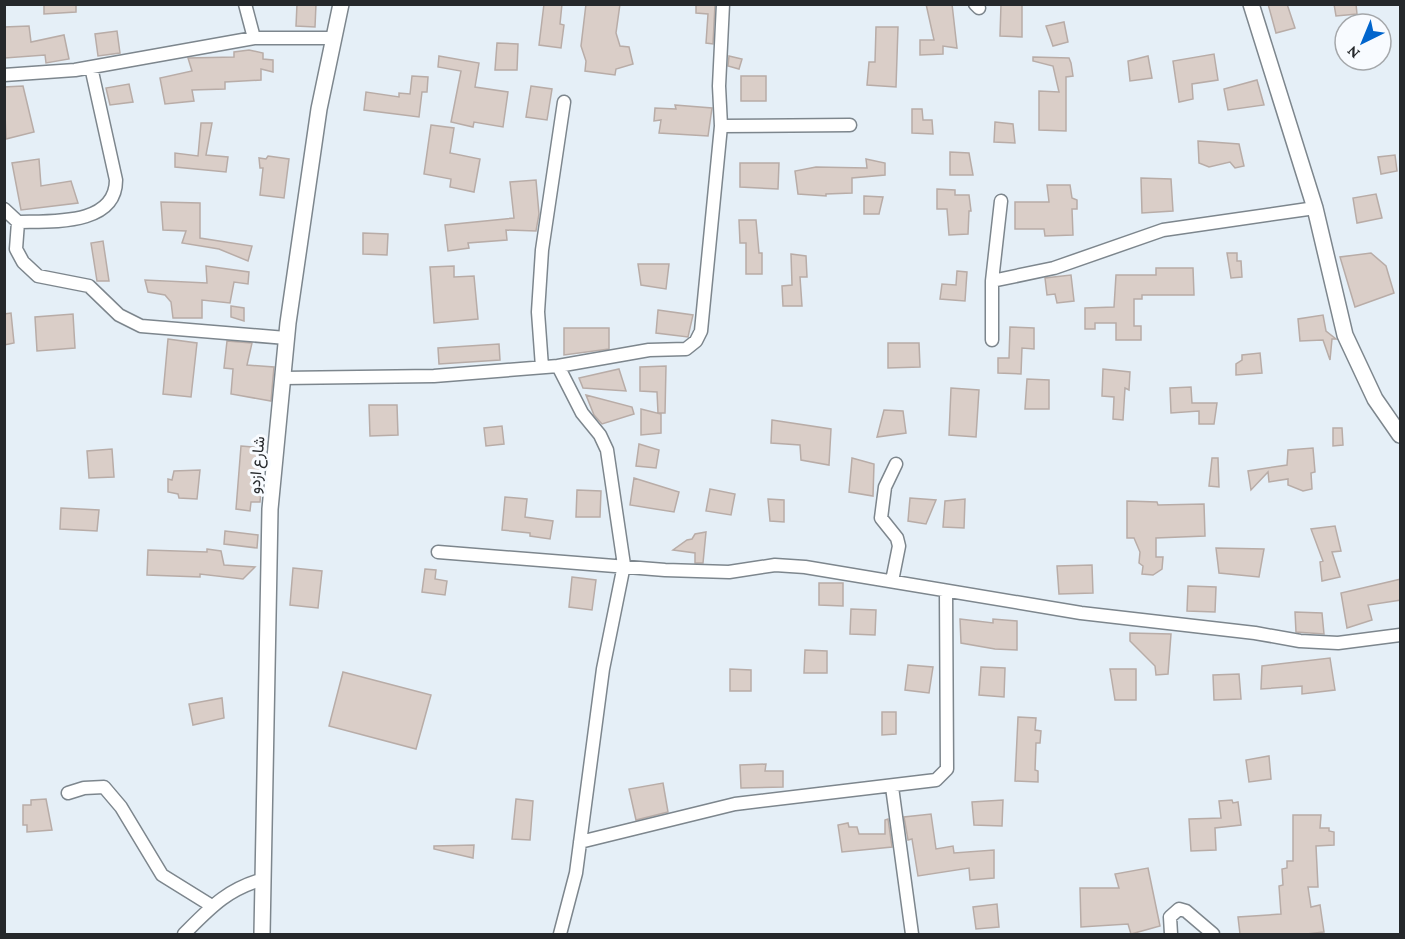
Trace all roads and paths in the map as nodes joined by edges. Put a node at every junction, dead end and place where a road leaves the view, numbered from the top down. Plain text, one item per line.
1 (245, 4) edge
2 (341, 4) edge
3 (723, 4) edge
4 (1251, 4) edge
5 (254, 38) junction
6 (334, 38) junction
7 (91, 67) junction
8 (4, 75) edge
9 (564, 102) dead end
10 (850, 125) dead end
11 (722, 126) junction
12 (1001, 201) dead end
13 (4, 208) edge
14 (1315, 208) junction
15 (18, 222) junction
16 (992, 281) junction
17 (286, 338) junction
18 (992, 340) dead end
19 (558, 366) junction
20 (542, 367) junction
21 (283, 378) junction
22 (1401, 435) edge
23 (896, 464) dead end
24 (438, 552) dead end
25 (624, 565) junction
26 (892, 581) junction
27 (946, 591) junction
28 (1401, 634) edge
29 (892, 786) junction
30 (68, 793) dead end
31 (580, 842) junction
32 (264, 879) junction
33 (212, 906) junction
34 (184, 934) edge
35 (262, 934) edge
36 (560, 934) edge
37 (912, 934) edge
38 (1171, 934) edge
39 (1213, 934) edge

1 - 5 street
2 - 6 street, شارع ازدو
3 - 11 street
4 - 14 street
5 - 6 street
5 - 7 street
6 - 17 street, شارع ازدو
7 - 8 street
7 - 15 street
9 - 20 street
10 - 11 street
11 - 19 street
12 - 16 street
13 - 15 street
14 - 16 street
14 - 22 street
15 - 17 street
16 - 18 street
17 - 21 street, شارع ازدو
19 - 20 street
19 - 25 street
20 - 21 street
21 - 32 street, شارع ازدو
23 - 26 street
24 - 25 street
25 - 26 street
25 - 31 street
26 - 27 street
27 - 28 street
27 - 29 street
29 - 31 street
29 - 37 street
30 - 33 street
31 - 36 street
32 - 33 street
32 - 35 street, شارع ازدو
33 - 34 street
38 - 39 street

